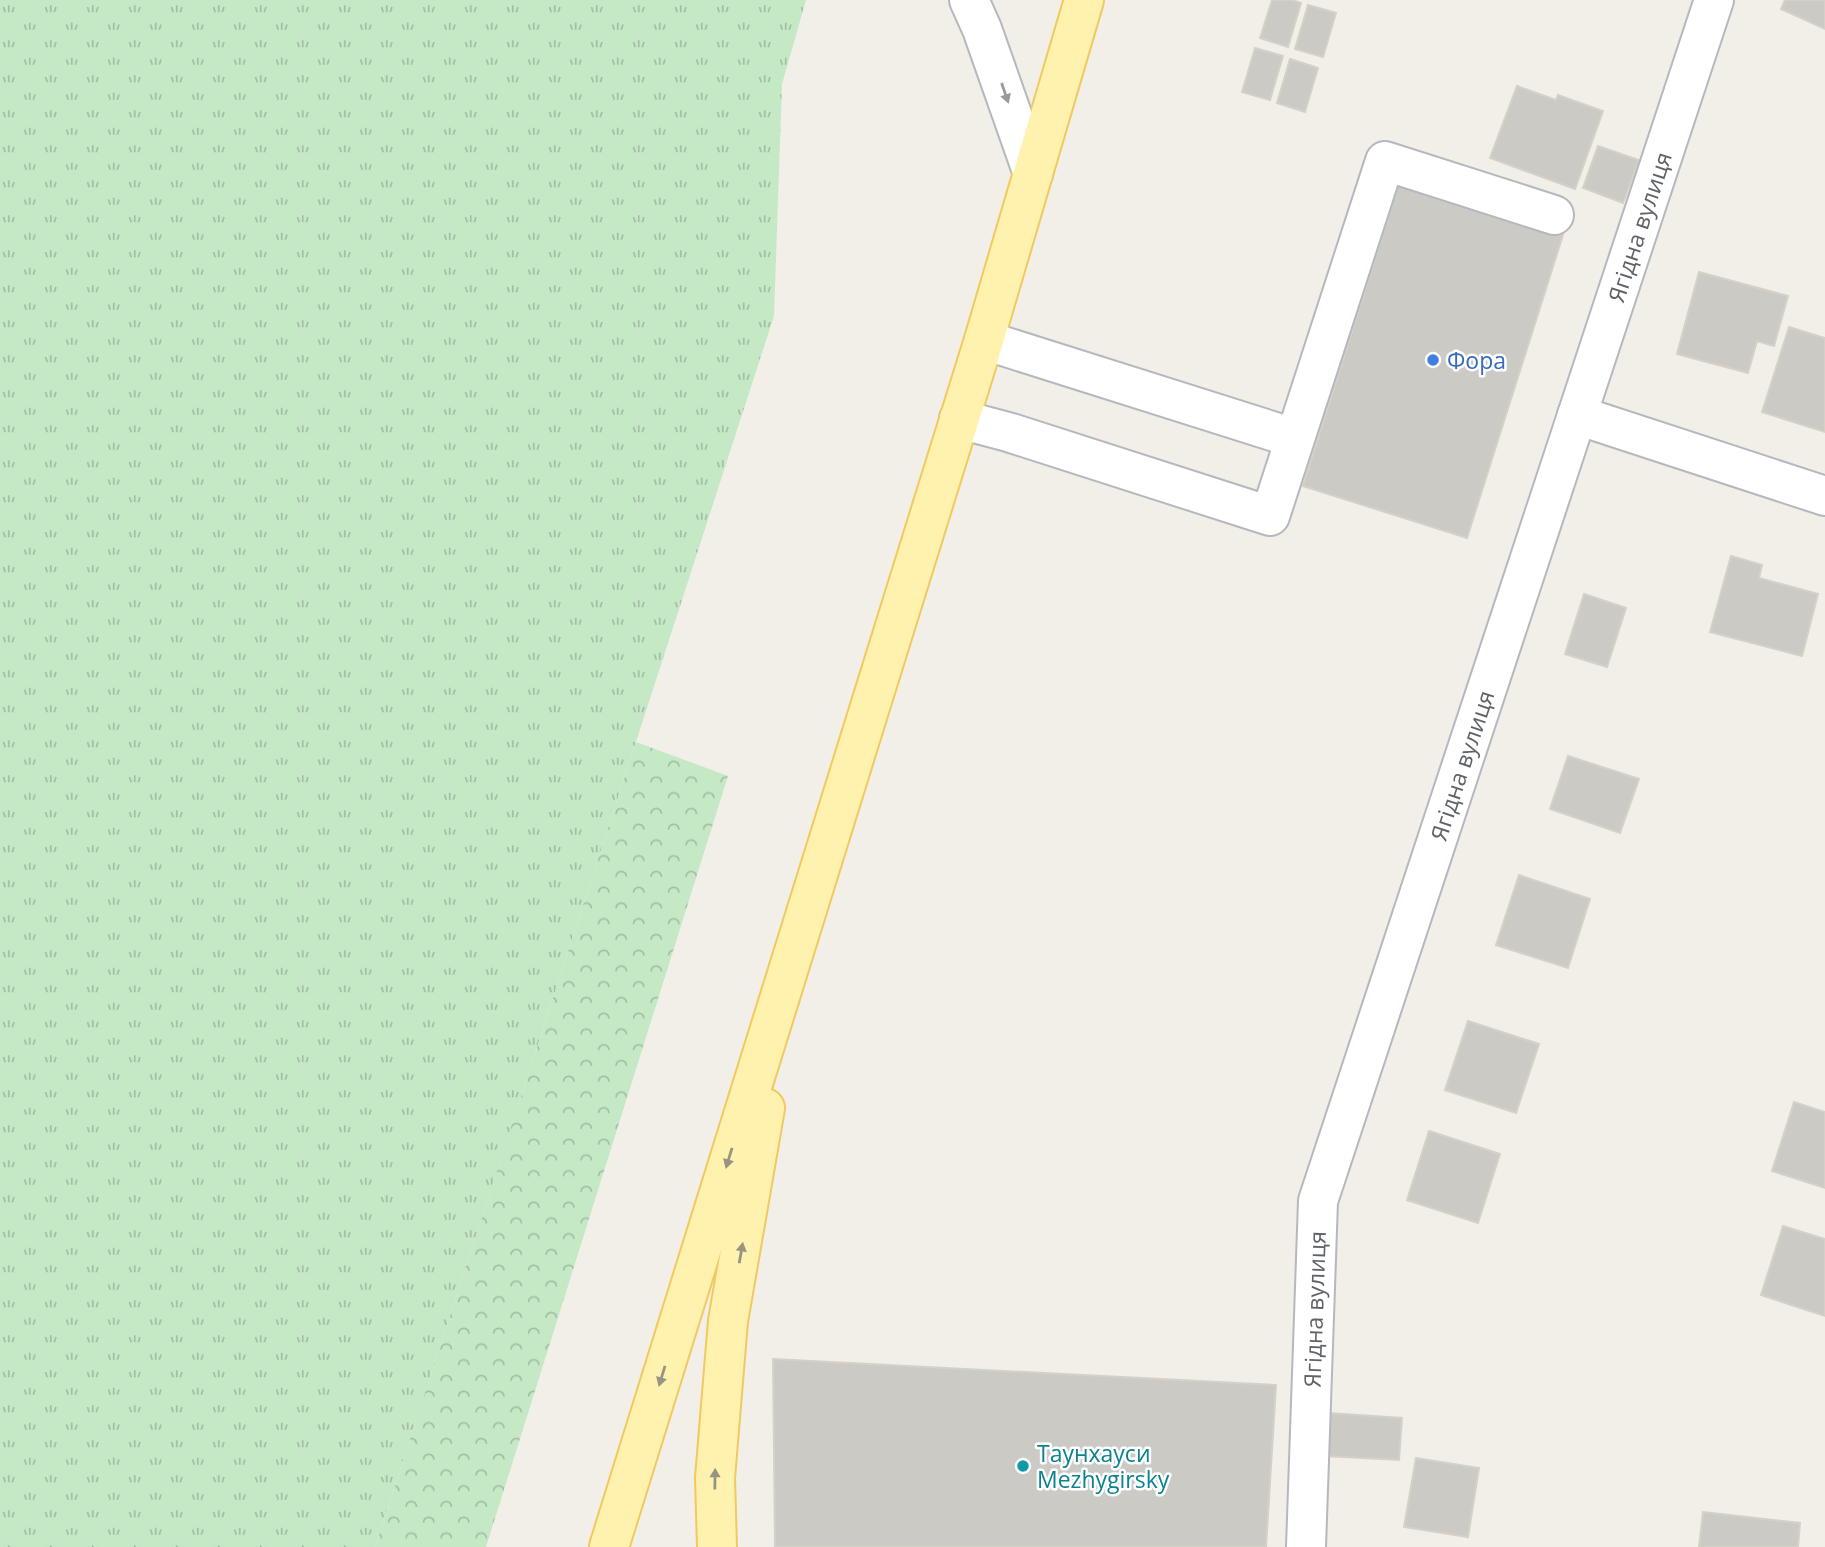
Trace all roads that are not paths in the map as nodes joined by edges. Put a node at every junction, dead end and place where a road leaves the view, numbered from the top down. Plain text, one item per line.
1 (969, 0) edge
2 (1084, 0) edge
3 (1714, 0) edge
4 (1033, 174) junction
5 (1554, 215) dead end
6 (984, 340) junction
7 (1577, 415) junction
8 (959, 419) junction
9 (1294, 438) junction
10 (1825, 496) edge
11 (786, 976) junction
12 (609, 1547) edge
13 (717, 1547) edge
14 (1306, 1547) edge

1 -> 4 street
2 - 4 main road
3 - 7 street, Ягідна вулиця
4 - 6 main road
5 - 9 street
6 - 8 main road
6 - 9 street
7 - 10 street
7 - 14 street, Ягідна вулиця
8 - 9 street
8 - 11 main road
11 -> 12 main road
13 -> 11 main road

